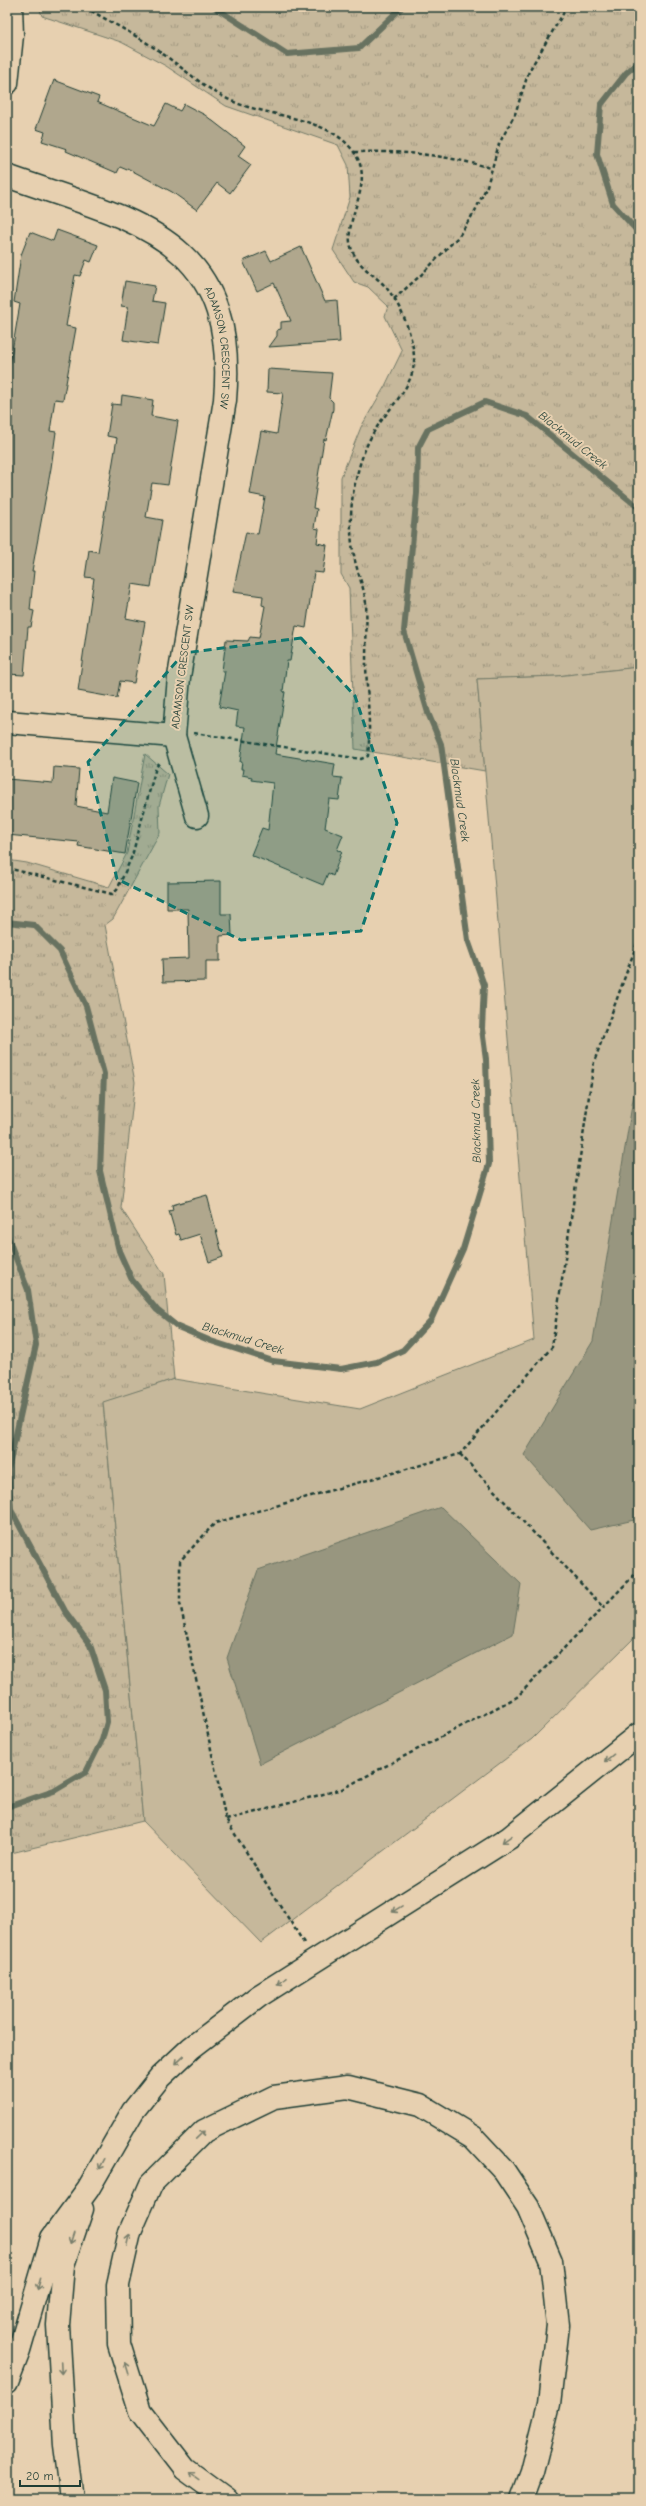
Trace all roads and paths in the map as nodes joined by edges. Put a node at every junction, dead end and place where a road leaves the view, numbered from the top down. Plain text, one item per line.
1 (11, 7) edge
2 (85, 7) edge
3 (567, 7) edge
4 (9, 60) edge
5 (7, 83) edge
6 (354, 152) junction
7 (491, 168) junction
8 (7, 176) edge
9 (394, 298) junction
10 (7, 722) edge
11 (195, 732) dead end
12 (174, 736) junction
13 (162, 759) dead end
14 (197, 816) dead end
15 (7, 868) edge
16 (639, 938) edge
17 (460, 1454) junction
18 (639, 1570) edge
19 (603, 1607) junction
20 (639, 1734) edge
21 (226, 1820) junction
22 (315, 1960) junction
23 (88, 2189) junction
24 (7, 2382) edge
25 (72, 2499) edge
26 (226, 2499) edge
27 (522, 2499) edge

1 - 4 main road
2 - 6 path
3 - 7 path
4 - 5 main road
6 - 7 path
6 - 9 path
7 - 9 path
8 - 12 main road, ADAMSON CRESCENT SW
9 - 11 path
10 - 12 main road, ADAMSON CRESCENT SW
12 - 14 main road, ADAMSON CRESCENT SW
13 - 15 path
16 - 17 path
17 - 19 path
17 - 21 path
18 - 19 path
19 - 21 path
20 -> 22 main road
21 - 22 path
22 -> 23 main road
23 -> 24 main road
23 -> 25 main road
26 -> 27 main road

